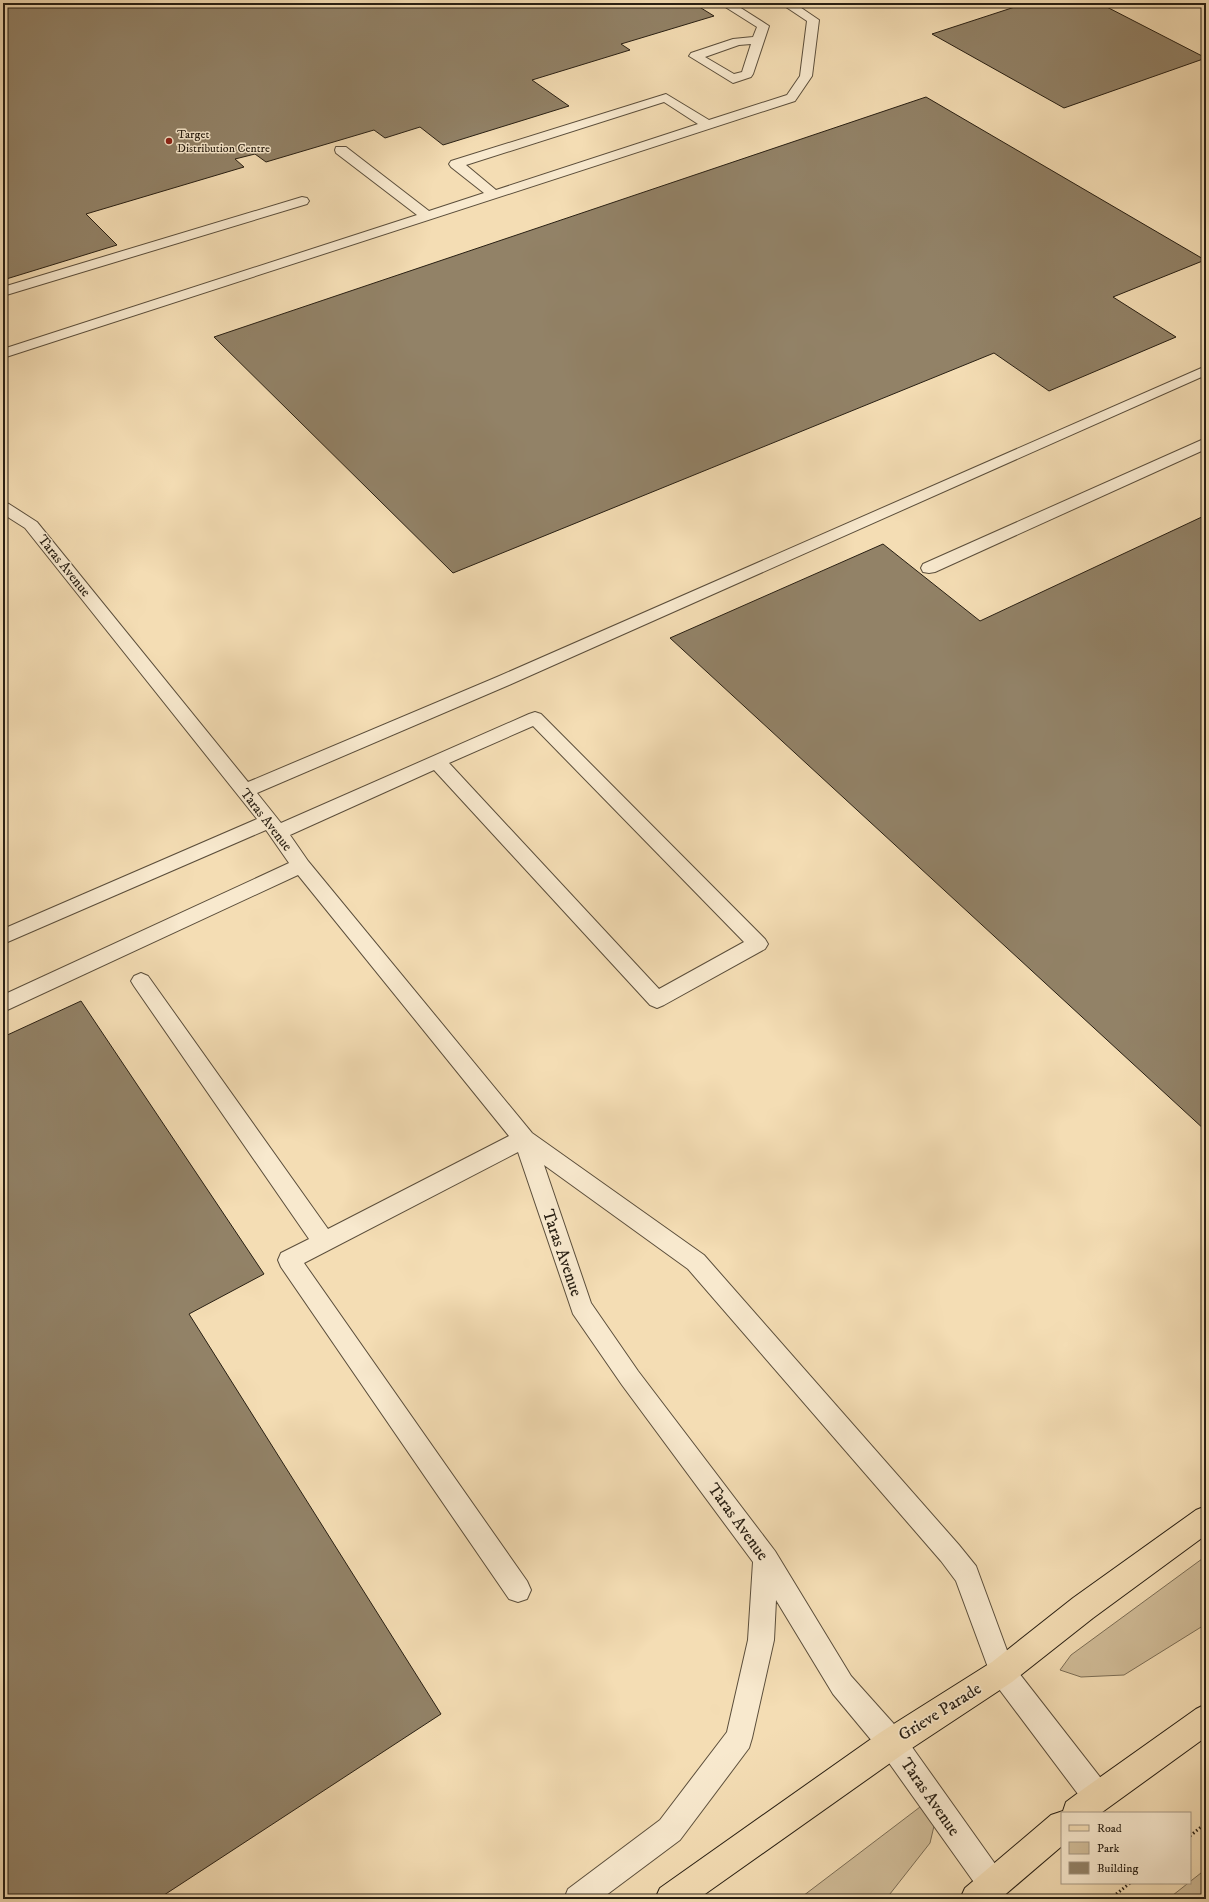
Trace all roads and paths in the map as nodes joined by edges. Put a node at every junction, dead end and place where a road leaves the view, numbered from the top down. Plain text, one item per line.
1 (725, 3) edge
2 (786, 3) edge
3 (758, 40) junction
4 (708, 125) junction
5 (341, 150) dead end
6 (493, 194) junction
7 (302, 201) dead end
8 (427, 216) junction
9 (3, 292) edge
10 (3, 354) edge
11 (1206, 370) edge
12 (1206, 443) edge
13 (3, 507) edge
14 (929, 568) dead end
15 (437, 762) junction
16 (244, 792) junction
17 (273, 827) junction
18 (301, 866) junction
19 (3, 937) edge
20 (141, 981) dead end
21 (3, 1004) edge
22 (524, 1139) junction
23 (324, 1242) junction
24 (1206, 1519) edge
25 (766, 1559) junction
26 (518, 1590) dead end
27 (1002, 1672) junction
28 (1206, 1719) edge
29 (892, 1743) junction
30 (1087, 1804) edge
31 (1206, 1823) edge
32 (1061, 1827) edge
33 (1191, 1835) edge
34 (1129, 1884) edge
35 (985, 1892) edge
36 (578, 1899) edge
37 (671, 1899) edge
38 (1110, 1899) edge

1 - 3 lane
2 - 4 lane
3 - 3 lane
4 - 6 lane
4 - 6 lane
5 - 8 lane
6 - 8 lane
7 - 9 lane
8 - 10 lane
11 - 16 lane
12 - 14 lane
13 - 16 lane, Taras Avenue
15 - 15 lane
15 - 17 lane
16 - 17 lane, Taras Avenue
17 - 18 lane, Taras Avenue
17 - 19 lane
18 - 21 lane
18 - 22 lane, Taras Avenue
20 - 23 lane
22 - 23 lane
22 - 25 lane, Taras Avenue
22 - 27 lane, Taras Avenue
23 - 26 lane
24 - 27 main road, Grieve Parade
25 - 29 lane, Taras Avenue
25 - 36 lane
27 - 29 main road, Grieve Parade
27 - 30 lane, Taras Avenue
28 - 30 main road
29 - 35 lane, Taras Avenue
29 - 37 main road, Grieve Parade
31 - 33 path
32 - 35 main road
34 - 38 path

